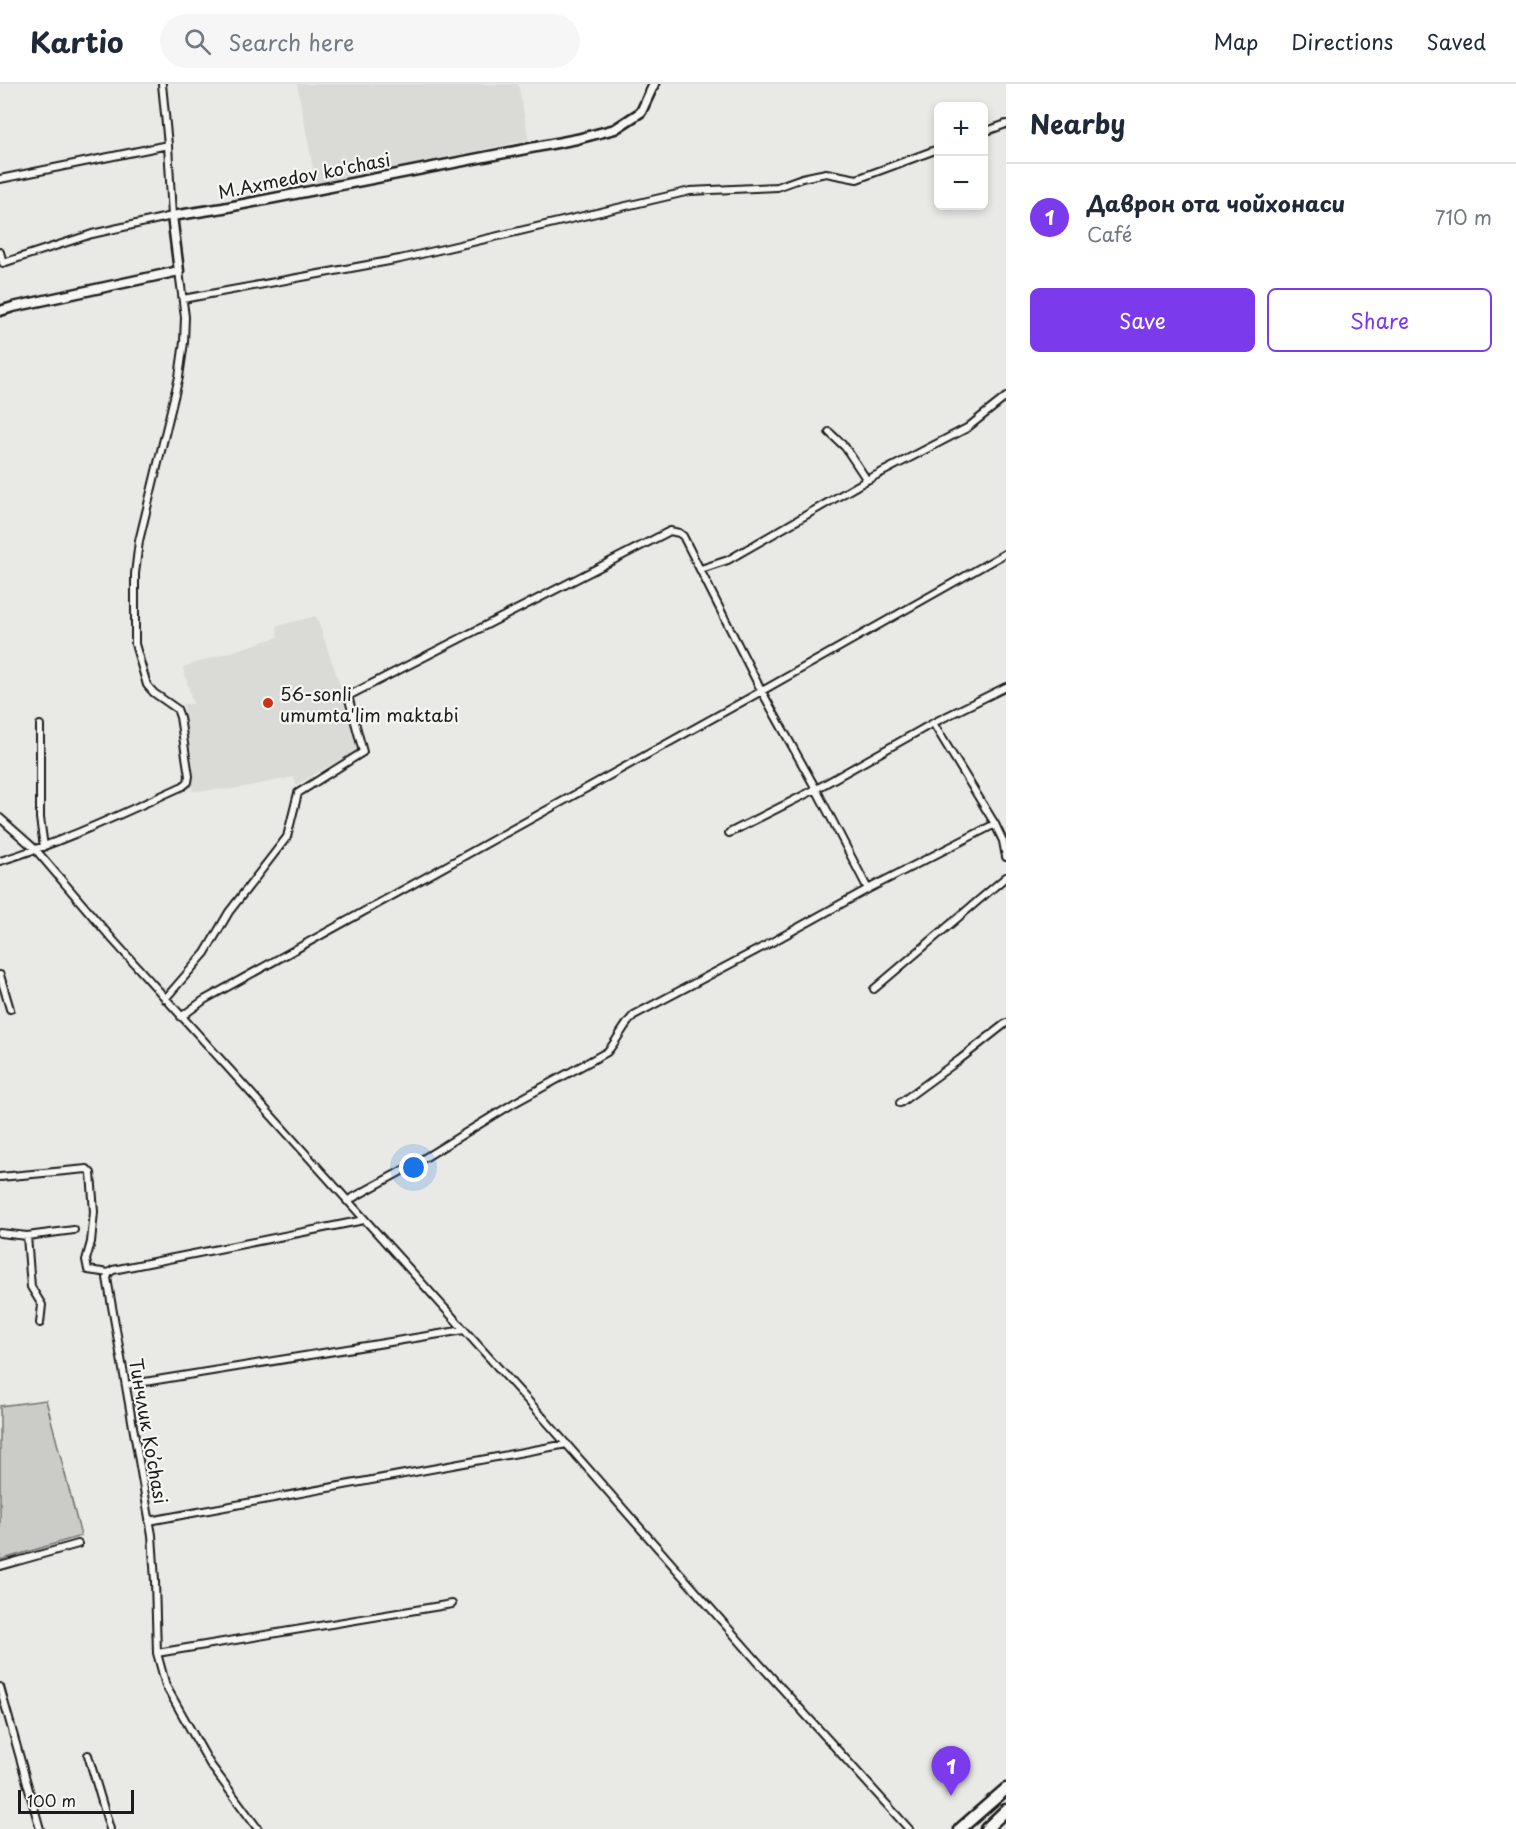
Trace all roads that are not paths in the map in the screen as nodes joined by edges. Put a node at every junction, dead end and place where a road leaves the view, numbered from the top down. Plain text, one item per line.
1 (162, 84) edge
2 (654, 84) edge
3 (1006, 124) edge
4 (988, 131) edge
5 (168, 145) junction
6 (934, 151) edge
7 (0, 179) edge
8 (172, 219) junction
9 (0, 252) edge
10 (179, 271) junction
11 (183, 299) junction
12 (0, 311) edge
13 (1006, 397) edge
14 (829, 432) dead end
15 (867, 480) junction
16 (1006, 553) edge
17 (701, 569) junction
18 (1006, 687) edge
19 (761, 690) junction
20 (933, 723) junction
21 (40, 725) dead end
22 (816, 789) junction
23 (0, 818) edge
24 (995, 824) junction
25 (729, 833) dead end
26 (44, 847) junction
27 (36, 850) junction
28 (1006, 857) edge
29 (0, 861) edge
30 (1006, 877) edge
31 (868, 889) junction
32 (0, 975) edge
33 (874, 989) dead end
34 (165, 999) junction
35 (10, 1009) dead end
36 (181, 1017) junction
37 (1006, 1023) edge
38 (900, 1103) dead end
39 (0, 1177) edge
40 (347, 1201) junction
41 (364, 1220) junction
42 (74, 1230) dead end
43 (0, 1233) edge
44 (27, 1236) junction
45 (109, 1273) junction
46 (40, 1323) dead end
47 (464, 1330) junction
48 (126, 1385) junction
49 (567, 1444) junction
50 (149, 1521) junction
51 (78, 1544) dead end
52 (0, 1566) edge
53 (452, 1604) dead end
54 (157, 1653) junction
55 (0, 1687) edge
56 (88, 1755) dead end
57 (1006, 1789) edge
58 (1006, 1810) edge
59 (40, 1829) edge
60 (110, 1829) edge
61 (258, 1829) edge
62 (909, 1829) edge
63 (960, 1829) edge
64 (986, 1829) edge

1 - 5 street
2 - 8 main road, M.Axmedov ko'chasi
3 - 4 street
5 - 7 street
5 - 8 street
6 - 11 street
8 - 9 street
8 - 10 main road
10 - 11 street
10 - 12 main road
11 - 26 street
13 - 15 street
14 - 15 street
15 - 17 street
16 - 19 street
17 - 19 street
17 - 34 street
18 - 20 street
19 - 22 street
19 - 36 street
20 - 22 street
20 - 24 street
21 - 26 street
22 - 25 street
22 - 31 street
23 - 27 street
24 - 28 street
24 - 31 street
26 - 27 street
27 - 29 street
27 - 34 street
30 - 33 street
31 - 40 street
32 - 35 street
34 - 36 street
36 - 40 street
37 - 38 street
39 - 45 street
40 - 41 street
41 - 45 street
41 - 47 street
42 - 44 street
43 - 44 street
44 - 46 street
45 - 48 street, Тинчлик Ko’chasi
47 - 48 street
47 - 49 street
48 - 50 street, Тинчлик Ko’chasi
49 - 50 street
49 - 62 street
50 - 54 street, Тинчлик Ko’chasi
51 - 52 street
53 - 54 street
54 - 61 street, Тинчлик Ko’chasi
55 - 59 street
56 - 60 street
57 - 63 highway
58 - 64 highway

